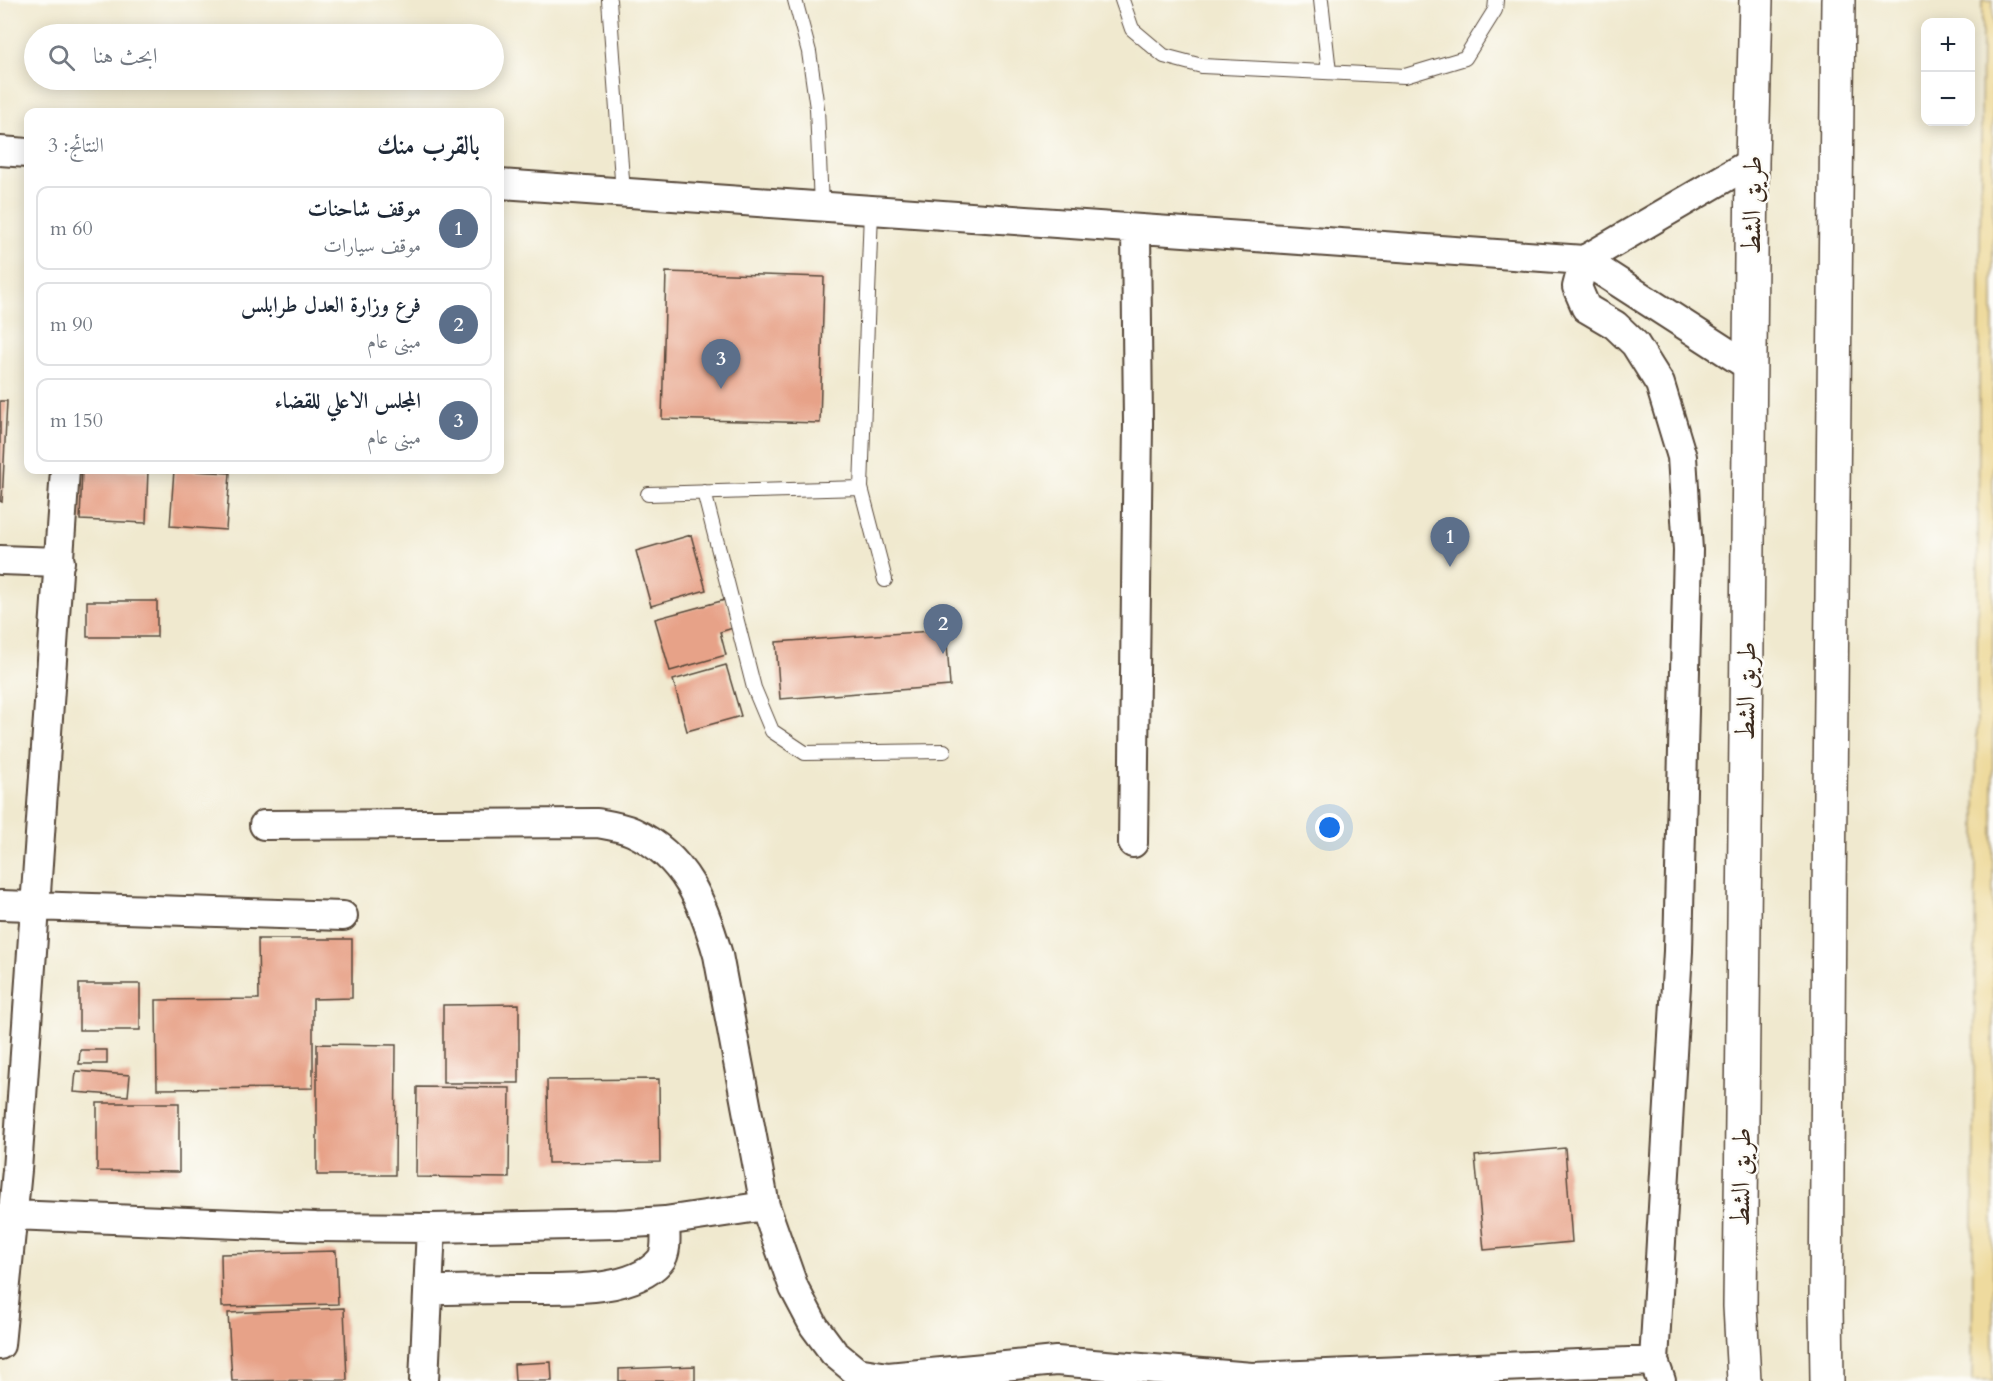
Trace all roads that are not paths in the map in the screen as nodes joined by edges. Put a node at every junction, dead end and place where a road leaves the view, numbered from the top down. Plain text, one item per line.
1 (609, 0) edge
2 (795, 0) edge
3 (1122, 0) edge
4 (1321, 0) edge
5 (1496, 0) edge
6 (1756, 0) edge
7 (1838, 0) edge
8 (1329, 72) junction
9 (0, 151) edge
10 (24, 153) edge
11 (1752, 162) junction
12 (504, 184) edge
13 (623, 193) junction
14 (821, 207) junction
15 (871, 211) junction
16 (1136, 229) junction
17 (1584, 260) junction
18 (1750, 367) junction
19 (65, 474) edge
20 (861, 488) junction
21 (704, 492) junction
22 (648, 494) dead end
23 (0, 560) edge
24 (60, 562) junction
25 (885, 580) dead end
26 (944, 751) dead end
27 (264, 825) dead end
28 (1133, 843) dead end
29 (0, 905) edge
30 (34, 906) junction
31 (342, 916) dead end
32 (765, 1206) junction
33 (12, 1215) junction
34 (665, 1221) junction
35 (431, 1228) junction
36 (429, 1290) junction
37 (0, 1345) edge
38 (1657, 1371) edge
39 (424, 1381) edge
40 (1744, 1381) edge
41 (1827, 1381) edge

1 - 13 lane
2 - 14 lane
3 - 8 lane
4 - 8 lane
5 - 8 lane
6 - 11 highway, طريق الشط
7 - 41 highway
9 - 10 street
11 - 17 street
11 - 18 highway, طريق الشط
12 - 13 street
13 - 14 street
14 - 15 street
15 - 16 street
15 - 20 lane
16 - 17 street
16 - 28 street
17 - 18 street
17 - 38 street
18 - 40 highway, طريق الشط
19 - 24 street
20 - 21 lane
20 - 25 lane
21 - 22 lane
21 - 26 lane
23 - 24 street
24 - 30 street
27 - 32 street
29 - 30 street
30 - 31 street
30 - 33 street
32 - 34 street
32 - 38 street
33 - 35 street
33 - 37 street
34 - 35 street
34 - 36 street
35 - 36 street
36 - 39 street

